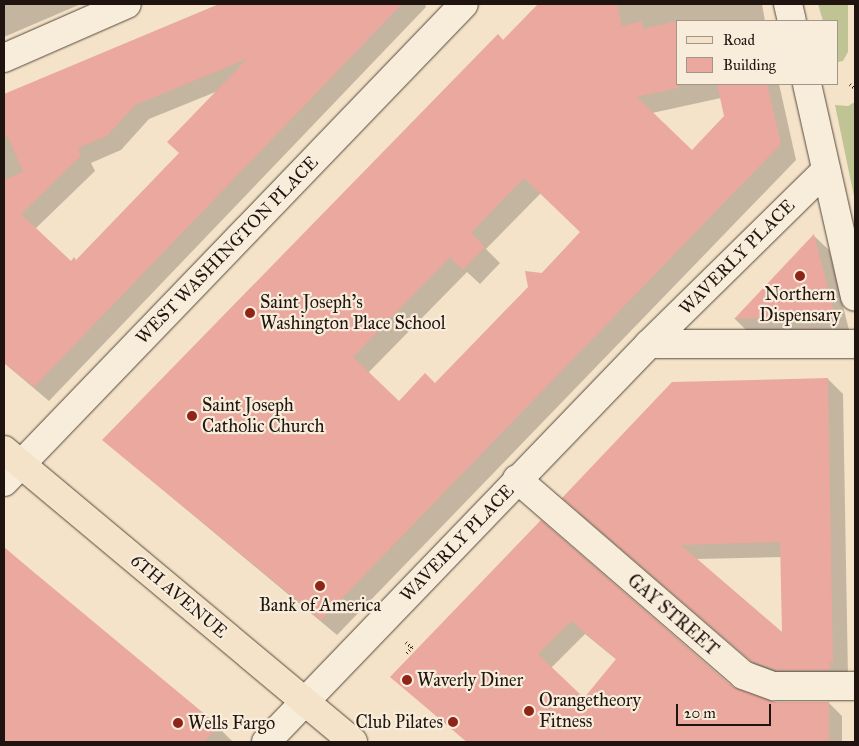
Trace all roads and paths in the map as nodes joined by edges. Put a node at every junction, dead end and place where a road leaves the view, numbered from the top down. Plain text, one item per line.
1 (788, 4) edge
2 (116, 6) edge
3 (453, 8) edge
4 (792, 20) edge
5 (4, 58) edge
6 (850, 84) dead end
7 (807, 85) edge
8 (855, 88) edge
9 (826, 170) junction
10 (855, 297) edge
11 (649, 344) junction
12 (855, 344) edge
13 (10, 465) edge
14 (517, 479) junction
15 (406, 642) dead end
16 (407, 653) dead end
17 (855, 686) edge
18 (305, 702) junction
19 (266, 742) edge
20 (353, 742) edge

1 - 4 street
2 - 5 street
3 - 13 street, WEST WASHINGTON PLACE
6 - 8 path
7 - 9 street
9 - 10 street
9 - 11 street, WAVERLY PLACE
11 - 12 street, WAVERLY PLACE
11 - 14 street, WAVERLY PLACE
13 - 18 main road, 6TH AVENUE
14 - 17 street, GAY STREET
14 - 18 street, WAVERLY PLACE
15 - 16 path
18 - 19 street, WAVERLY PLACE
18 - 20 main road, 6TH AVENUE

